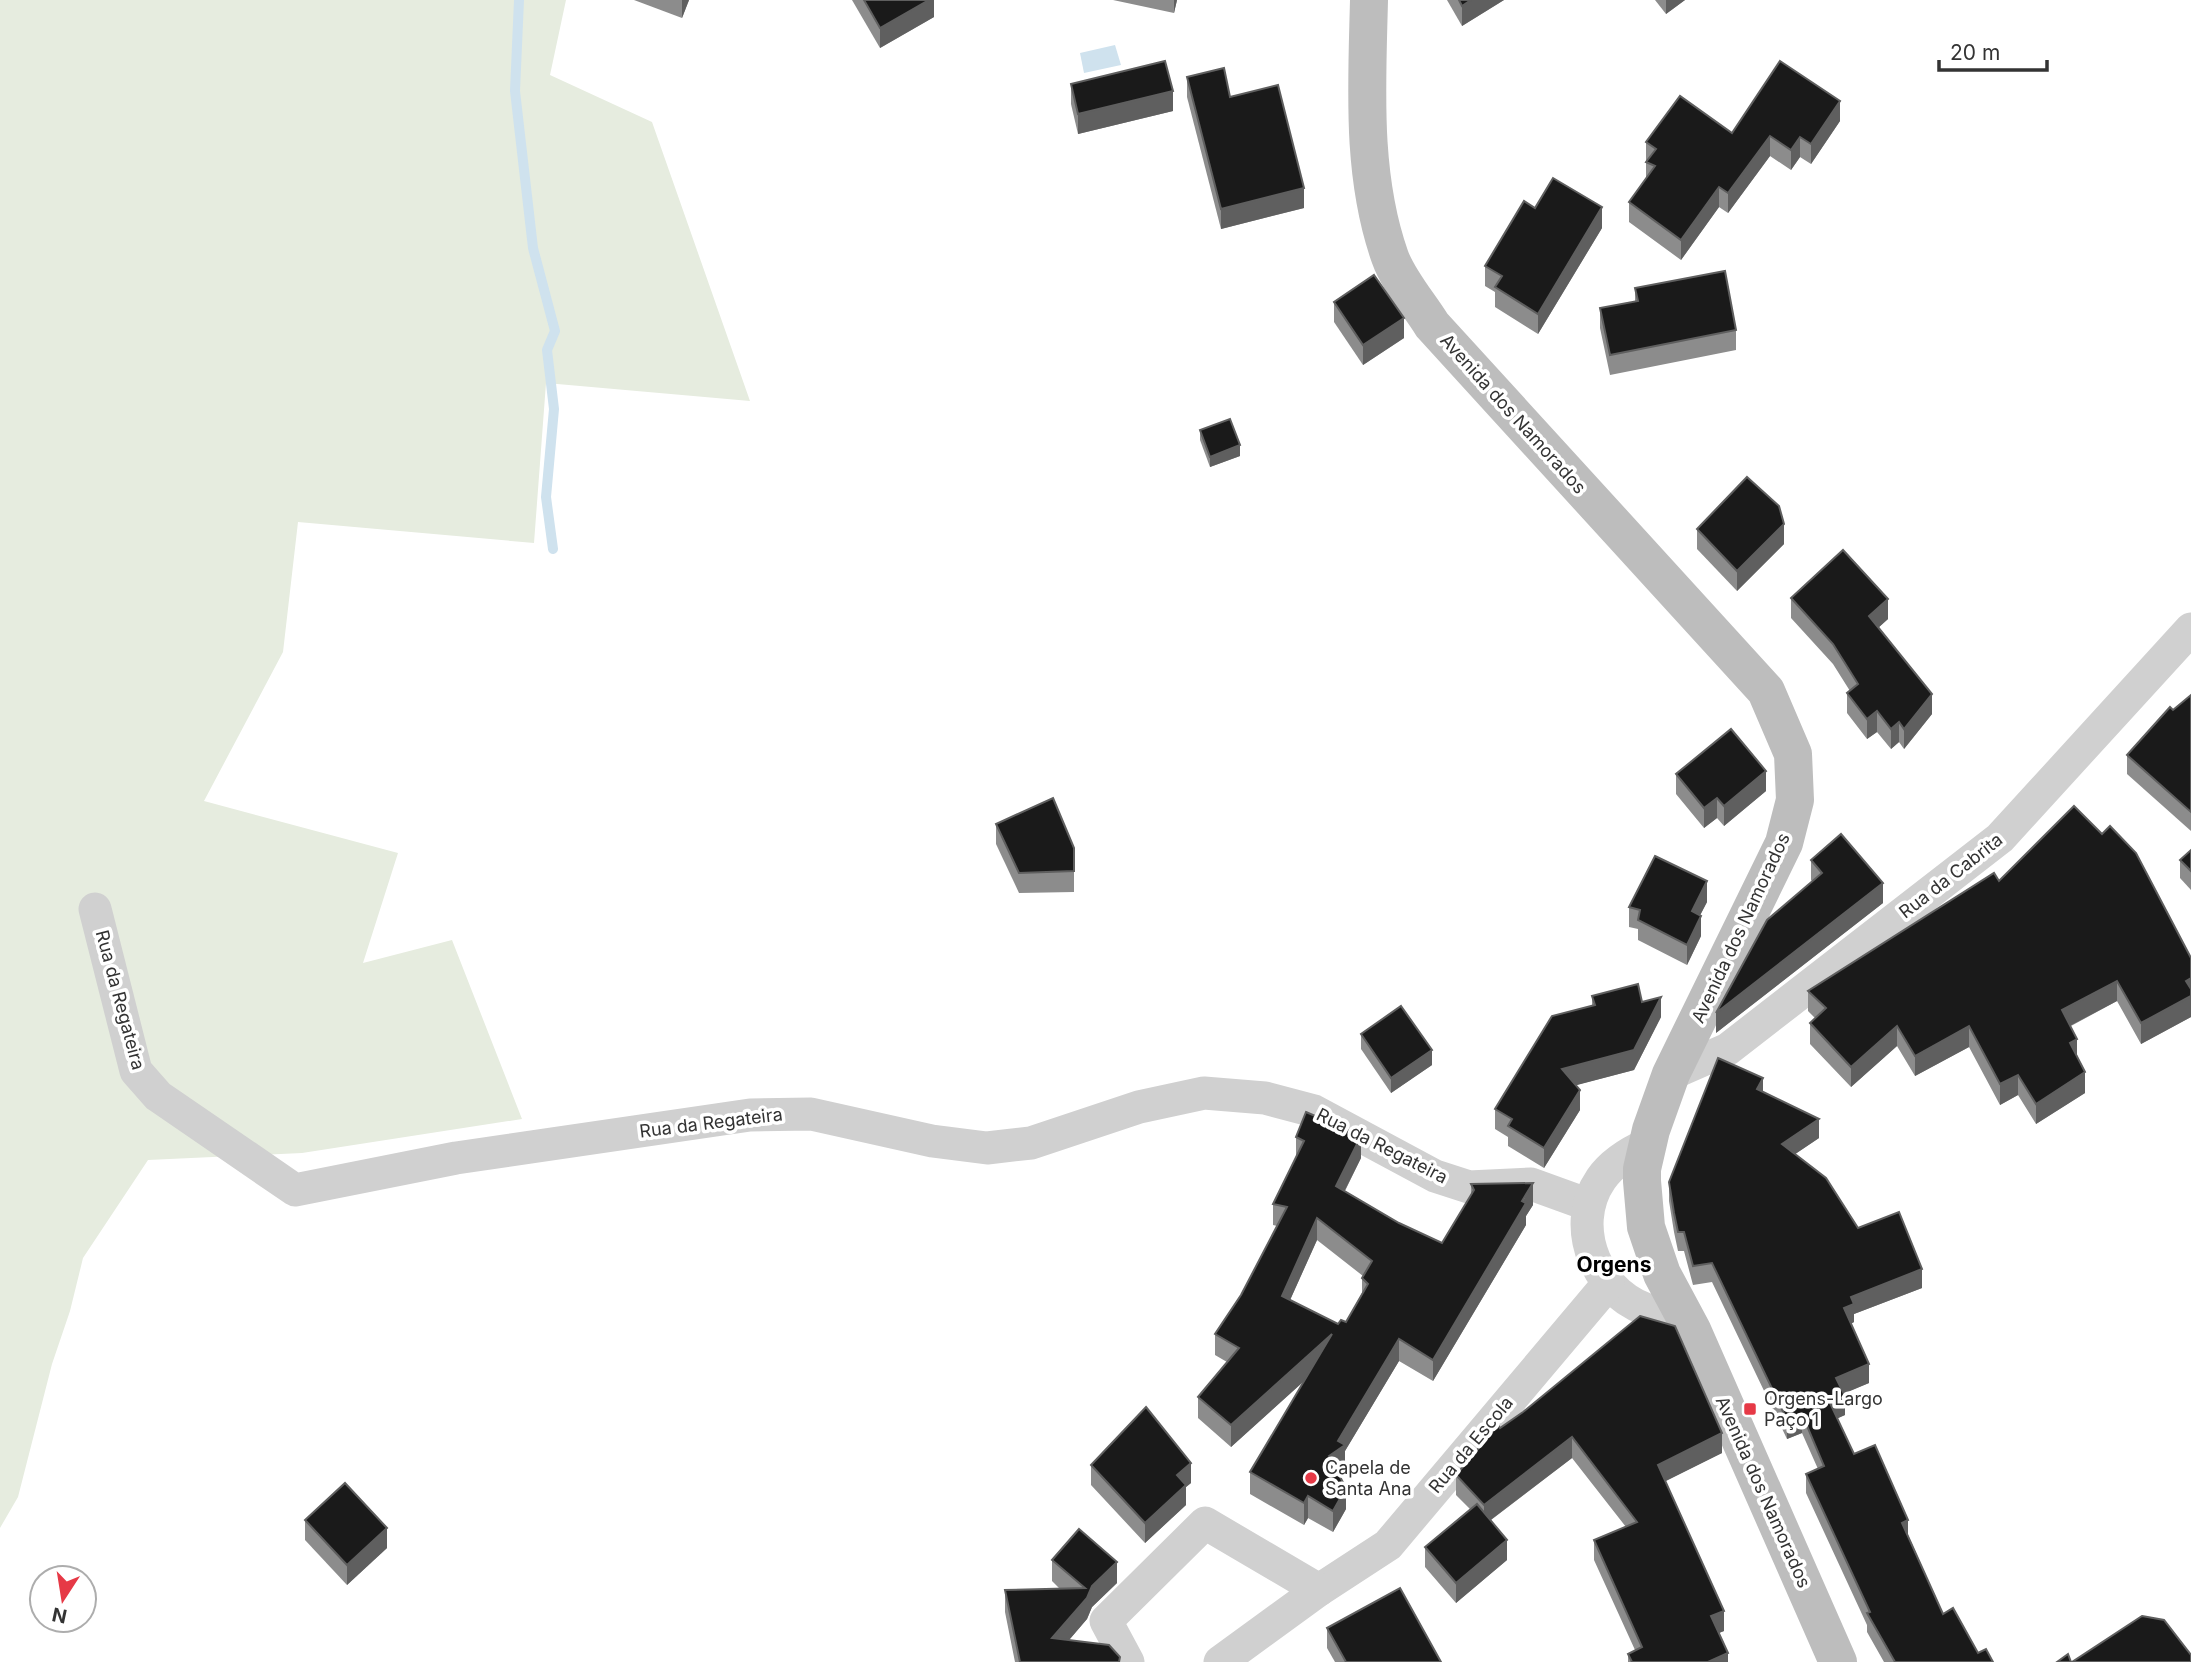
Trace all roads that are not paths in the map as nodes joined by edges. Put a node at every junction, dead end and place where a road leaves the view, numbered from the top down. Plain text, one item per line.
1 (1369, 0) edge
2 (2191, 629) edge
3 (95, 909) dead end
4 (1671, 1074) junction
5 (1648, 1144) junction
6 (1589, 1205) junction
7 (1608, 1284) junction
8 (1683, 1314) junction
9 (1319, 1590) junction
10 (1253, 1653) edge
11 (1128, 1662) edge
12 (1220, 1662) edge
13 (1838, 1662) edge

1 - 4 street, Avenida dos Namorados
2 - 4 street, Rua da Cabrita
3 - 6 street, Rua da Regateira
4 - 5 street, Avenida dos Namorados
5 - 6 street
5 - 8 street, Avenida dos Namorados
6 - 7 street
7 - 8 street
7 - 9 street, Rua da Escola
8 - 13 street, Avenida dos Namorados
9 - 10 street, Rua da Escola
9 - 11 street
10 - 12 street, Rua da Escola

